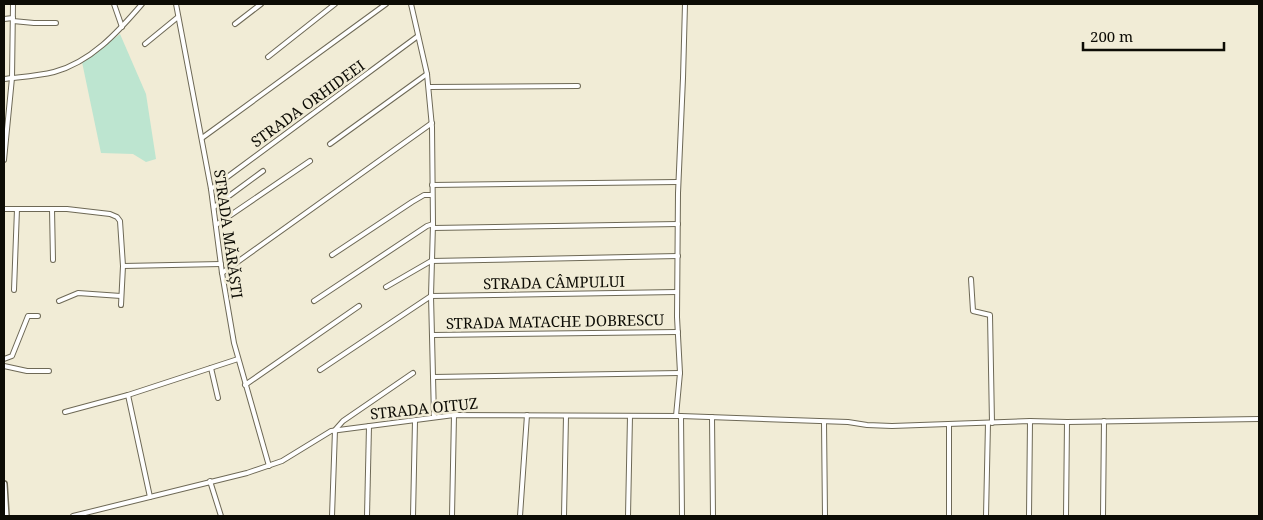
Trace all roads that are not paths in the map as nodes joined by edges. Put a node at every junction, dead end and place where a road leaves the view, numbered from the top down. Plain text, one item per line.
1 (13, 4) edge
2 (114, 4) edge
3 (142, 4) edge
4 (176, 4) edge
5 (261, 4) edge
6 (335, 4) edge
7 (386, 4) edge
8 (412, 4) edge
9 (685, 4) edge
10 (178, 17) junction
11 (4, 19) edge
12 (13, 20) junction
13 (56, 22) dead end
14 (235, 24) dead end
15 (122, 27) junction
16 (418, 36) junction
17 (145, 44) dead end
18 (268, 57) dead end
19 (427, 74) junction
20 (12, 78) junction
21 (4, 79) edge
22 (578, 86) dead end
23 (429, 87) junction
24 (432, 123) junction
25 (202, 138) junction
26 (330, 144) dead end
27 (4, 160) edge
28 (310, 161) dead end
29 (263, 171) dead end
30 (678, 182) junction
31 (432, 185) junction
32 (211, 190) junction
33 (432, 195) junction
34 (214, 208) junction
35 (4, 209) edge
36 (17, 209) junction
37 (52, 209) junction
38 (678, 224) junction
39 (216, 225) junction
40 (433, 226) junction
41 (332, 255) dead end
42 (678, 256) junction
43 (53, 260) dead end
44 (431, 260) junction
45 (221, 264) junction
46 (123, 266) junction
47 (222, 273) junction
48 (971, 279) dead end
49 (386, 287) dead end
50 (14, 290) dead end
51 (677, 292) junction
52 (121, 296) junction
53 (431, 296) junction
54 (314, 301) dead end
55 (59, 302) dead end
56 (121, 305) dead end
57 (359, 306) dead end
58 (38, 316) dead end
59 (678, 332) junction
60 (432, 335) junction
61 (238, 359) junction
62 (4, 360) edge
63 (4, 366) edge
64 (211, 368) junction
65 (320, 370) dead end
66 (49, 371) dead end
67 (413, 373) dead end
68 (680, 373) junction
69 (433, 377) junction
70 (245, 385) junction
71 (128, 395) junction
72 (218, 398) dead end
73 (66, 412) dead end
74 (454, 415) junction
75 (527, 415) junction
76 (566, 416) junction
77 (630, 416) junction
78 (679, 416) junction
79 (434, 417) junction
80 (712, 417) junction
81 (1259, 419) edge
82 (415, 421) junction
83 (1030, 421) junction
84 (1104, 421) junction
85 (824, 422) junction
86 (1067, 422) junction
87 (990, 423) junction
88 (949, 425) junction
89 (369, 426) junction
90 (335, 430) junction
91 (269, 466) junction
92 (210, 481) junction
93 (4, 484) edge
94 (150, 497) junction
95 (6, 516) edge
96 (73, 516) edge
97 (221, 516) edge
98 (332, 516) edge
99 (367, 516) edge
100 (413, 516) edge
101 (452, 516) edge
102 (520, 516) edge
103 (564, 516) edge
104 (628, 516) edge
105 (682, 516) edge
106 (713, 516) edge
107 (825, 516) edge
108 (949, 516) edge
109 (986, 516) edge
110 (1029, 516) edge
111 (1066, 516) edge
112 (1103, 516) edge

1 - 12 street
2 - 15 street
3 - 15 street
4 - 10 street, STRADA MĂRĂȘTI
5 - 14 street
6 - 18 street
7 - 25 street
8 - 16 street
9 - 30 street
10 - 17 street
10 - 25 street, STRADA MĂRĂȘTI
11 - 12 street
12 - 13 street
12 - 20 street
15 - 20 street
16 - 19 street
16 - 32 street, STRADA ORHIDEEI
19 - 23 street
19 - 26 street
20 - 21 street
20 - 27 street
22 - 23 street
23 - 24 street
24 - 31 street
24 - 47 street
25 - 32 street, STRADA MĂRĂȘTI
28 - 39 street
29 - 34 street
30 - 31 street
30 - 38 street
31 - 33 street
32 - 34 street, STRADA MĂRĂȘTI
33 - 40 street
33 - 41 street
34 - 39 street, STRADA MĂRĂȘTI
35 - 36 street
36 - 37 street
36 - 50 street
37 - 43 street
37 - 46 street
38 - 40 street
38 - 42 street
39 - 45 street, STRADA MĂRĂȘTI
40 - 44 street
40 - 54 street
42 - 44 street
42 - 51 street
44 - 49 street
44 - 53 street
45 - 46 street
45 - 47 street, STRADA MĂRĂȘTI
46 - 52 street
47 - 61 street, STRADA MĂRĂȘTI
48 - 87 street
51 - 53 street, STRADA CÂMPULUI
51 - 59 street
52 - 55 street
52 - 56 street
53 - 60 street
53 - 65 street
57 - 70 street
58 - 62 street
59 - 60 street, STRADA MATACHE DOBRESCU
59 - 68 street
60 - 69 street
61 - 64 street
61 - 70 street, STRADA MĂRĂȘTI
63 - 66 street
64 - 71 street
64 - 72 street
67 - 90 street
68 - 69 street
68 - 78 street
69 - 79 street
70 - 91 street, STRADA MĂRĂȘTI
71 - 73 street
71 - 94 street
74 - 75 street, STRADA OITUZ
74 - 79 street, STRADA OITUZ
74 - 101 street
75 - 76 street, STRADA OITUZ
75 - 102 street
76 - 77 street, STRADA OITUZ
76 - 103 street
77 - 78 street, STRADA OITUZ
77 - 104 street
78 - 80 street, STRADA OITUZ
78 - 105 street
79 - 82 street, STRADA OITUZ
80 - 85 street, STRADA OITUZ
80 - 106 street
81 - 84 street, STRADA OITUZ
82 - 89 street, STRADA OITUZ
82 - 100 street
83 - 86 street, STRADA OITUZ
83 - 87 street, STRADA OITUZ
83 - 110 street
84 - 86 street, STRADA OITUZ
84 - 112 street
85 - 88 street, STRADA OITUZ
85 - 107 street
86 - 111 street
87 - 88 street, STRADA OITUZ
87 - 109 street
88 - 108 street
89 - 90 street, STRADA OITUZ
89 - 99 street
90 - 91 street, STRADA OITUZ
90 - 98 street
91 - 92 street, STRADA OITUZ
92 - 94 street, STRADA OITUZ
92 - 97 street
93 - 95 main road
94 - 96 street, STRADA OITUZ

